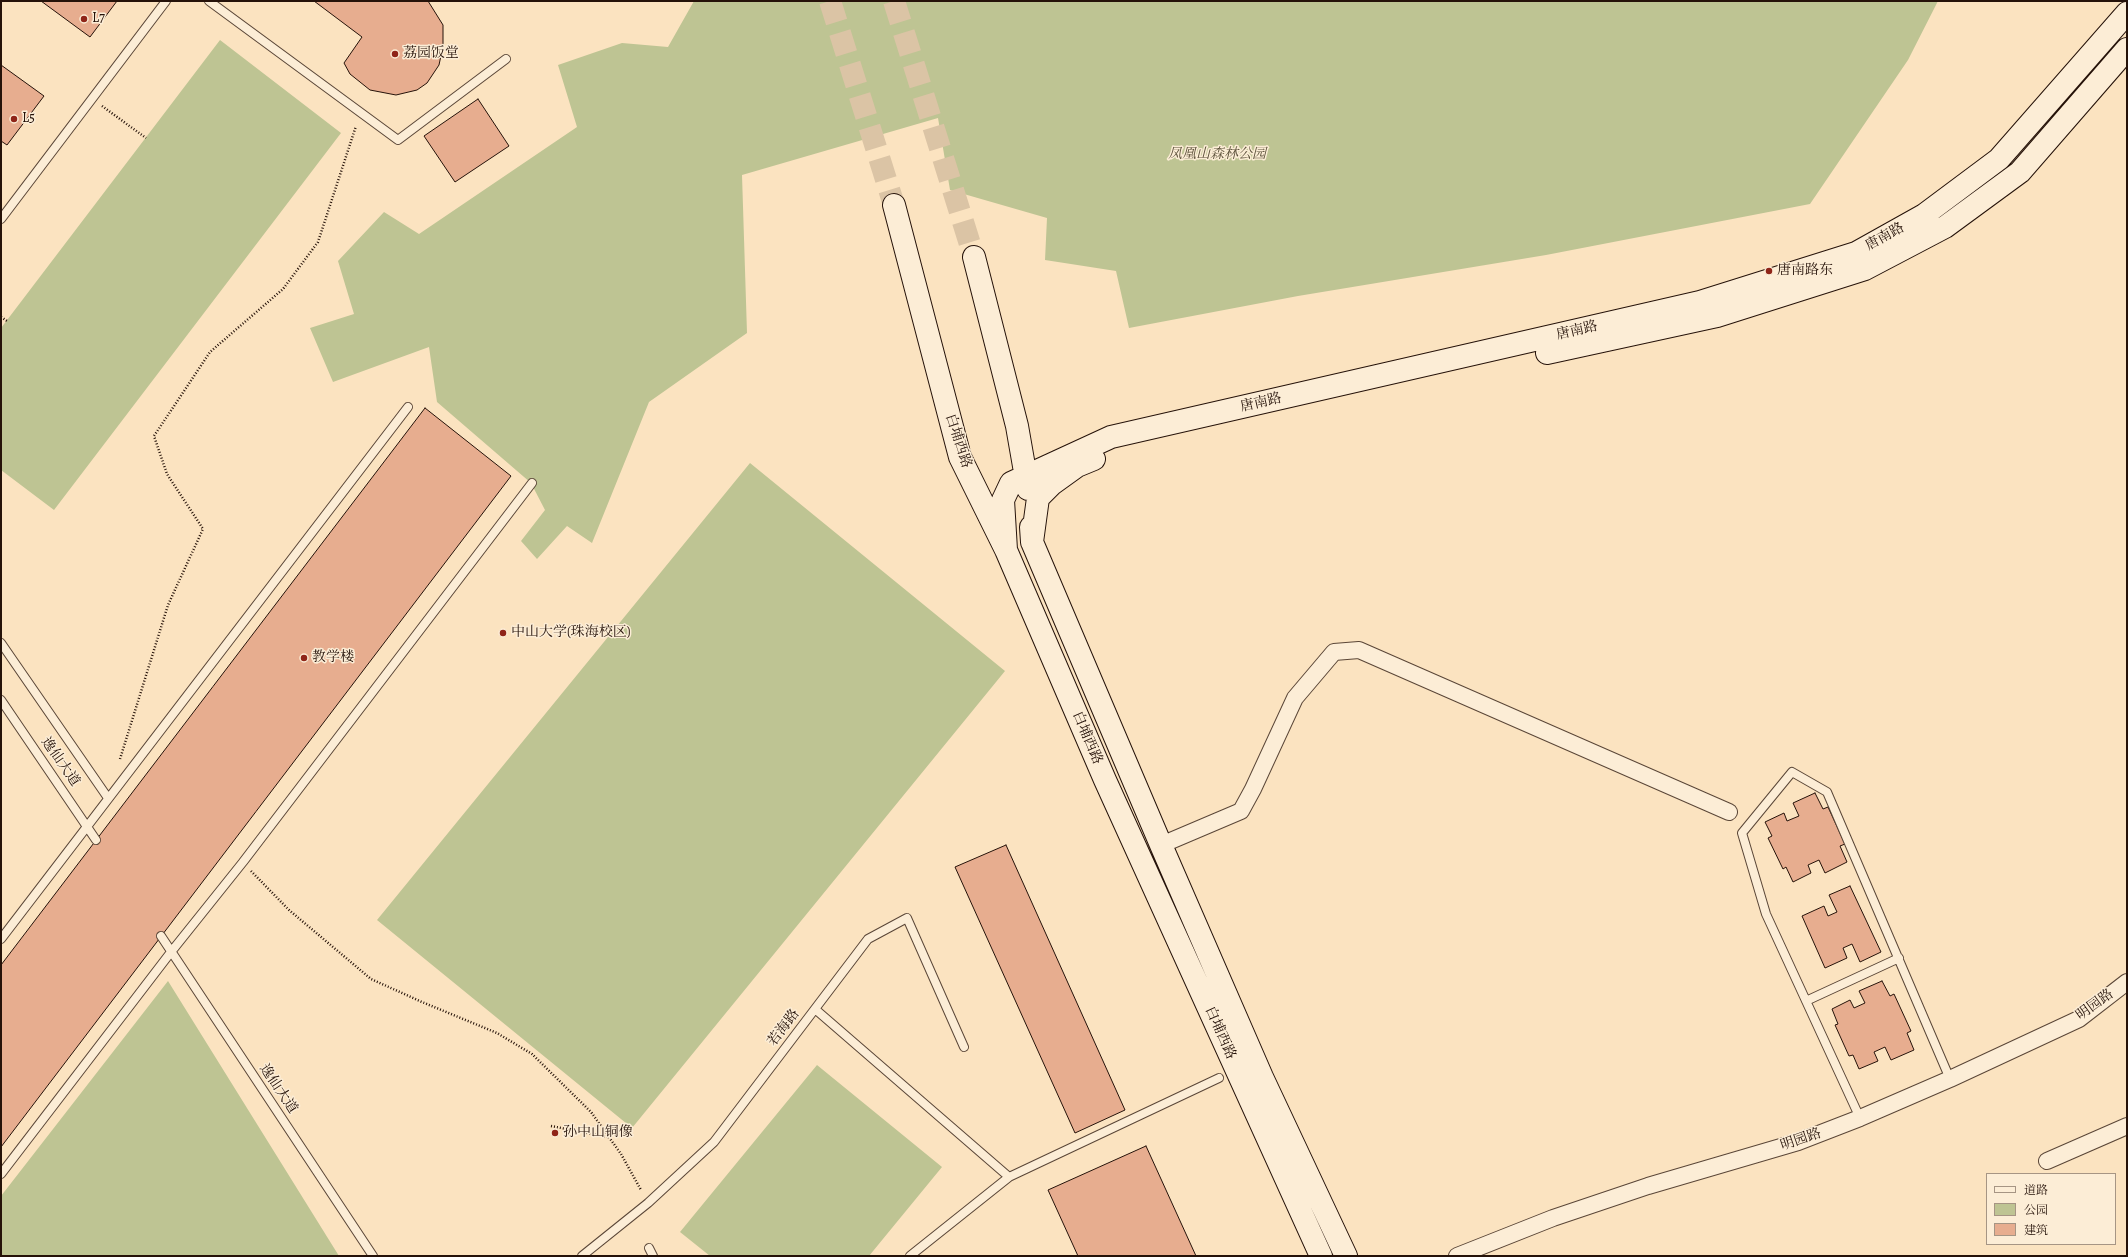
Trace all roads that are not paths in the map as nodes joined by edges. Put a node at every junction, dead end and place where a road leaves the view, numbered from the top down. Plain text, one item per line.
1 (166, 1) edge
2 (209, 1) edge
3 (2127, 13) edge
4 (2127, 49) edge
5 (506, 59) dead end
6 (894, 205) tunnel mouth
7 (1, 218) edge
8 (974, 257) tunnel mouth
9 (408, 407) dead end
10 (1027, 474) junction
11 (532, 484) dead end
12 (1032, 542) junction
13 (1006, 550) junction
14 (1, 643) edge
15 (1, 700) edge
16 (108, 798) junction
17 (1730, 812) dead end
18 (88, 826) junction
19 (96, 840) dead end
20 (1162, 845) junction
21 (160, 936) dead end
22 (1, 939) edge
23 (171, 952) junction
24 (1899, 958) junction
25 (2127, 982) edge
26 (1806, 1000) junction
27 (815, 1009) junction
28 (964, 1046) dead end
29 (1219, 1078) dead end
30 (1950, 1079) junction
31 (1860, 1118) junction
32 (2127, 1126) edge
33 (2047, 1161) dead end
34 (1, 1174) edge
35 (1009, 1177) junction
36 (373, 1256) edge
37 (582, 1256) edge
38 (910, 1256) edge
39 (1321, 1256) edge
40 (1346, 1256) edge
41 (1457, 1256) edge

1 - 7 lane
2 - 5 lane
3 - 10 street, 唐南路
4 - 12 street, 唐南路
6 - 13 street, 白埔西路
8 - 10 street, 白埔西路
9 - 16 lane
10 - 12 street, 白埔西路
10 - 13 street, 唐南路
11 - 23 lane
12 - 20 street, 白埔西路
13 - 39 street, 白埔西路
14 - 16 lane
15 - 18 lane, 逸仙大道
16 - 18 lane
17 - 20 street
18 - 19 lane, 逸仙大道
18 - 22 lane
20 - 40 street, 白埔西路
21 - 23 lane, 逸仙大道
23 - 34 lane
23 - 36 lane, 逸仙大道
24 - 26 lane
24 - 26 lane
24 - 30 lane
25 - 30 street, 明园路
26 - 31 lane
27 - 28 lane, 若海路
27 - 35 lane
27 - 37 lane, 若海路
29 - 35 lane
30 - 31 street, 明园路
31 - 41 street, 明园路
32 - 33 street
35 - 38 lane

